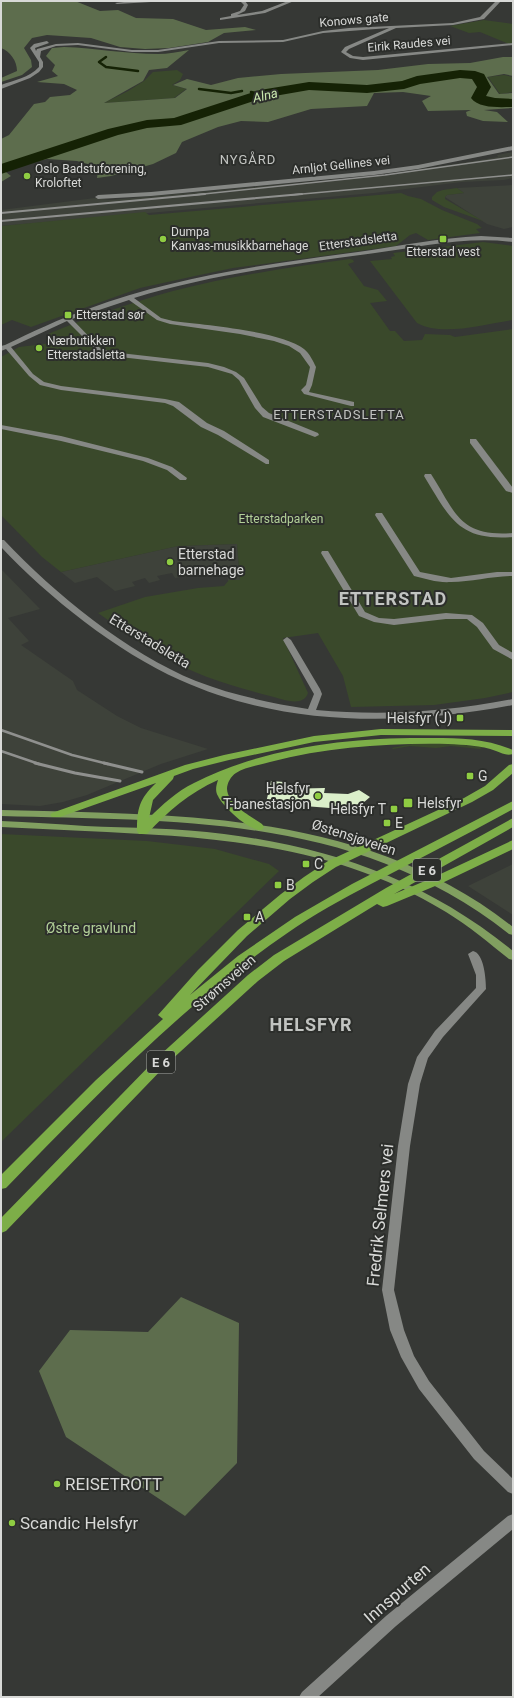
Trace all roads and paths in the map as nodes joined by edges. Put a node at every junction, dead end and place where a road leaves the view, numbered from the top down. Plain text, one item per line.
1 (166, 1) edge
2 (242, 1) edge
3 (292, 1) edge
4 (499, 1) edge
5 (117, 4) dead end
6 (395, 26) junction
7 (513, 44) edge
8 (113, 48) junction
9 (38, 56) junction
10 (1, 87) edge
11 (513, 148) edge
12 (98, 197) dead end
13 (513, 240) edge
14 (130, 298) junction
15 (68, 319) junction
16 (4, 347) edge
17 (351, 404) dead end
18 (1, 427) edge
19 (315, 435) dead end
20 (473, 441) dead end
21 (266, 462) dead end
22 (428, 476) dead end
23 (183, 478) dead end
24 (513, 491) edge
25 (379, 515) dead end
26 (513, 535) edge
27 (1, 542) edge
28 (325, 553) dead end
29 (513, 574) edge
30 (287, 640) dead end
31 (513, 658) edge
32 (513, 702) edge
33 (311, 712) junction
34 (513, 732) edge
35 (496, 734) junction
36 (513, 737) edge
37 (512, 751) edge
38 (513, 767) edge
39 (174, 772) junction
40 (230, 772) junction
41 (513, 796) edge
42 (513, 804) edge
43 (1, 813) edge
44 (56, 815) junction
45 (143, 818) junction
46 (155, 818) junction
47 (513, 822) edge
48 (1, 824) edge
49 (476, 824) junction
50 (258, 827) junction
51 (143, 832) junction
52 (513, 844) edge
53 (341, 920) junction
54 (513, 932) edge
55 (474, 954) dead end
56 (511, 955) edge
57 (136, 1048) junction
58 (1, 1184) edge
59 (1, 1227) edge
60 (513, 1488) edge
61 (513, 1520) edge
62 (307, 1697) edge

1 - 5 street
2 - 3 street
4 - 6 street, Konows gate
6 - 7 street, Eirik Raudes vei
6 - 8 street, Konows gate
8 - 9 street
8 - 9 street
9 - 10 street
11 - 12 street, Arnljot Gellines vei
13 - 14 street, Etterstadsletta
14 - 15 street, Etterstadsletta
14 - 17 street
15 - 16 street, Etterstadsletta
15 - 19 street
16 - 21 street, Etterstadsletta
18 - 23 street
20 - 24 street
22 - 26 street
25 - 29 street
27 - 33 street, Etterstadsletta
28 - 31 street
30 - 33 street
32 - 33 street, Etterstadsletta
34 - 35 highway
35 - 36 highway
35 - 39 highway
37 - 40 highway
38 - 57 highway
39 - 44 highway
39 - 45 highway
40 - 46 highway
40 - 50 highway
41 - 49 highway
42 - 49 highway, Strømsveien / E 6
43 - 44 main road, Østensjøveien
44 - 45 main road, Østensjøveien
45 - 46 main road, Østensjøveien
45 - 51 highway
46 - 50 main road, Østensjøveien
46 - 51 highway
47 - 53 highway, Strømsveien / E 6
48 - 51 main road, Østensjøveien
49 - 57 highway, Strømsveien / E 6
50 - 54 main road, Østensjøveien
51 - 56 main road, Østensjøveien
52 - 53 highway
53 - 59 highway, Strømsveien / E 6
55 - 60 street, Fredrik Selmers vei
57 - 58 highway, Strømsveien / E 6
61 - 62 street, Innspurten

